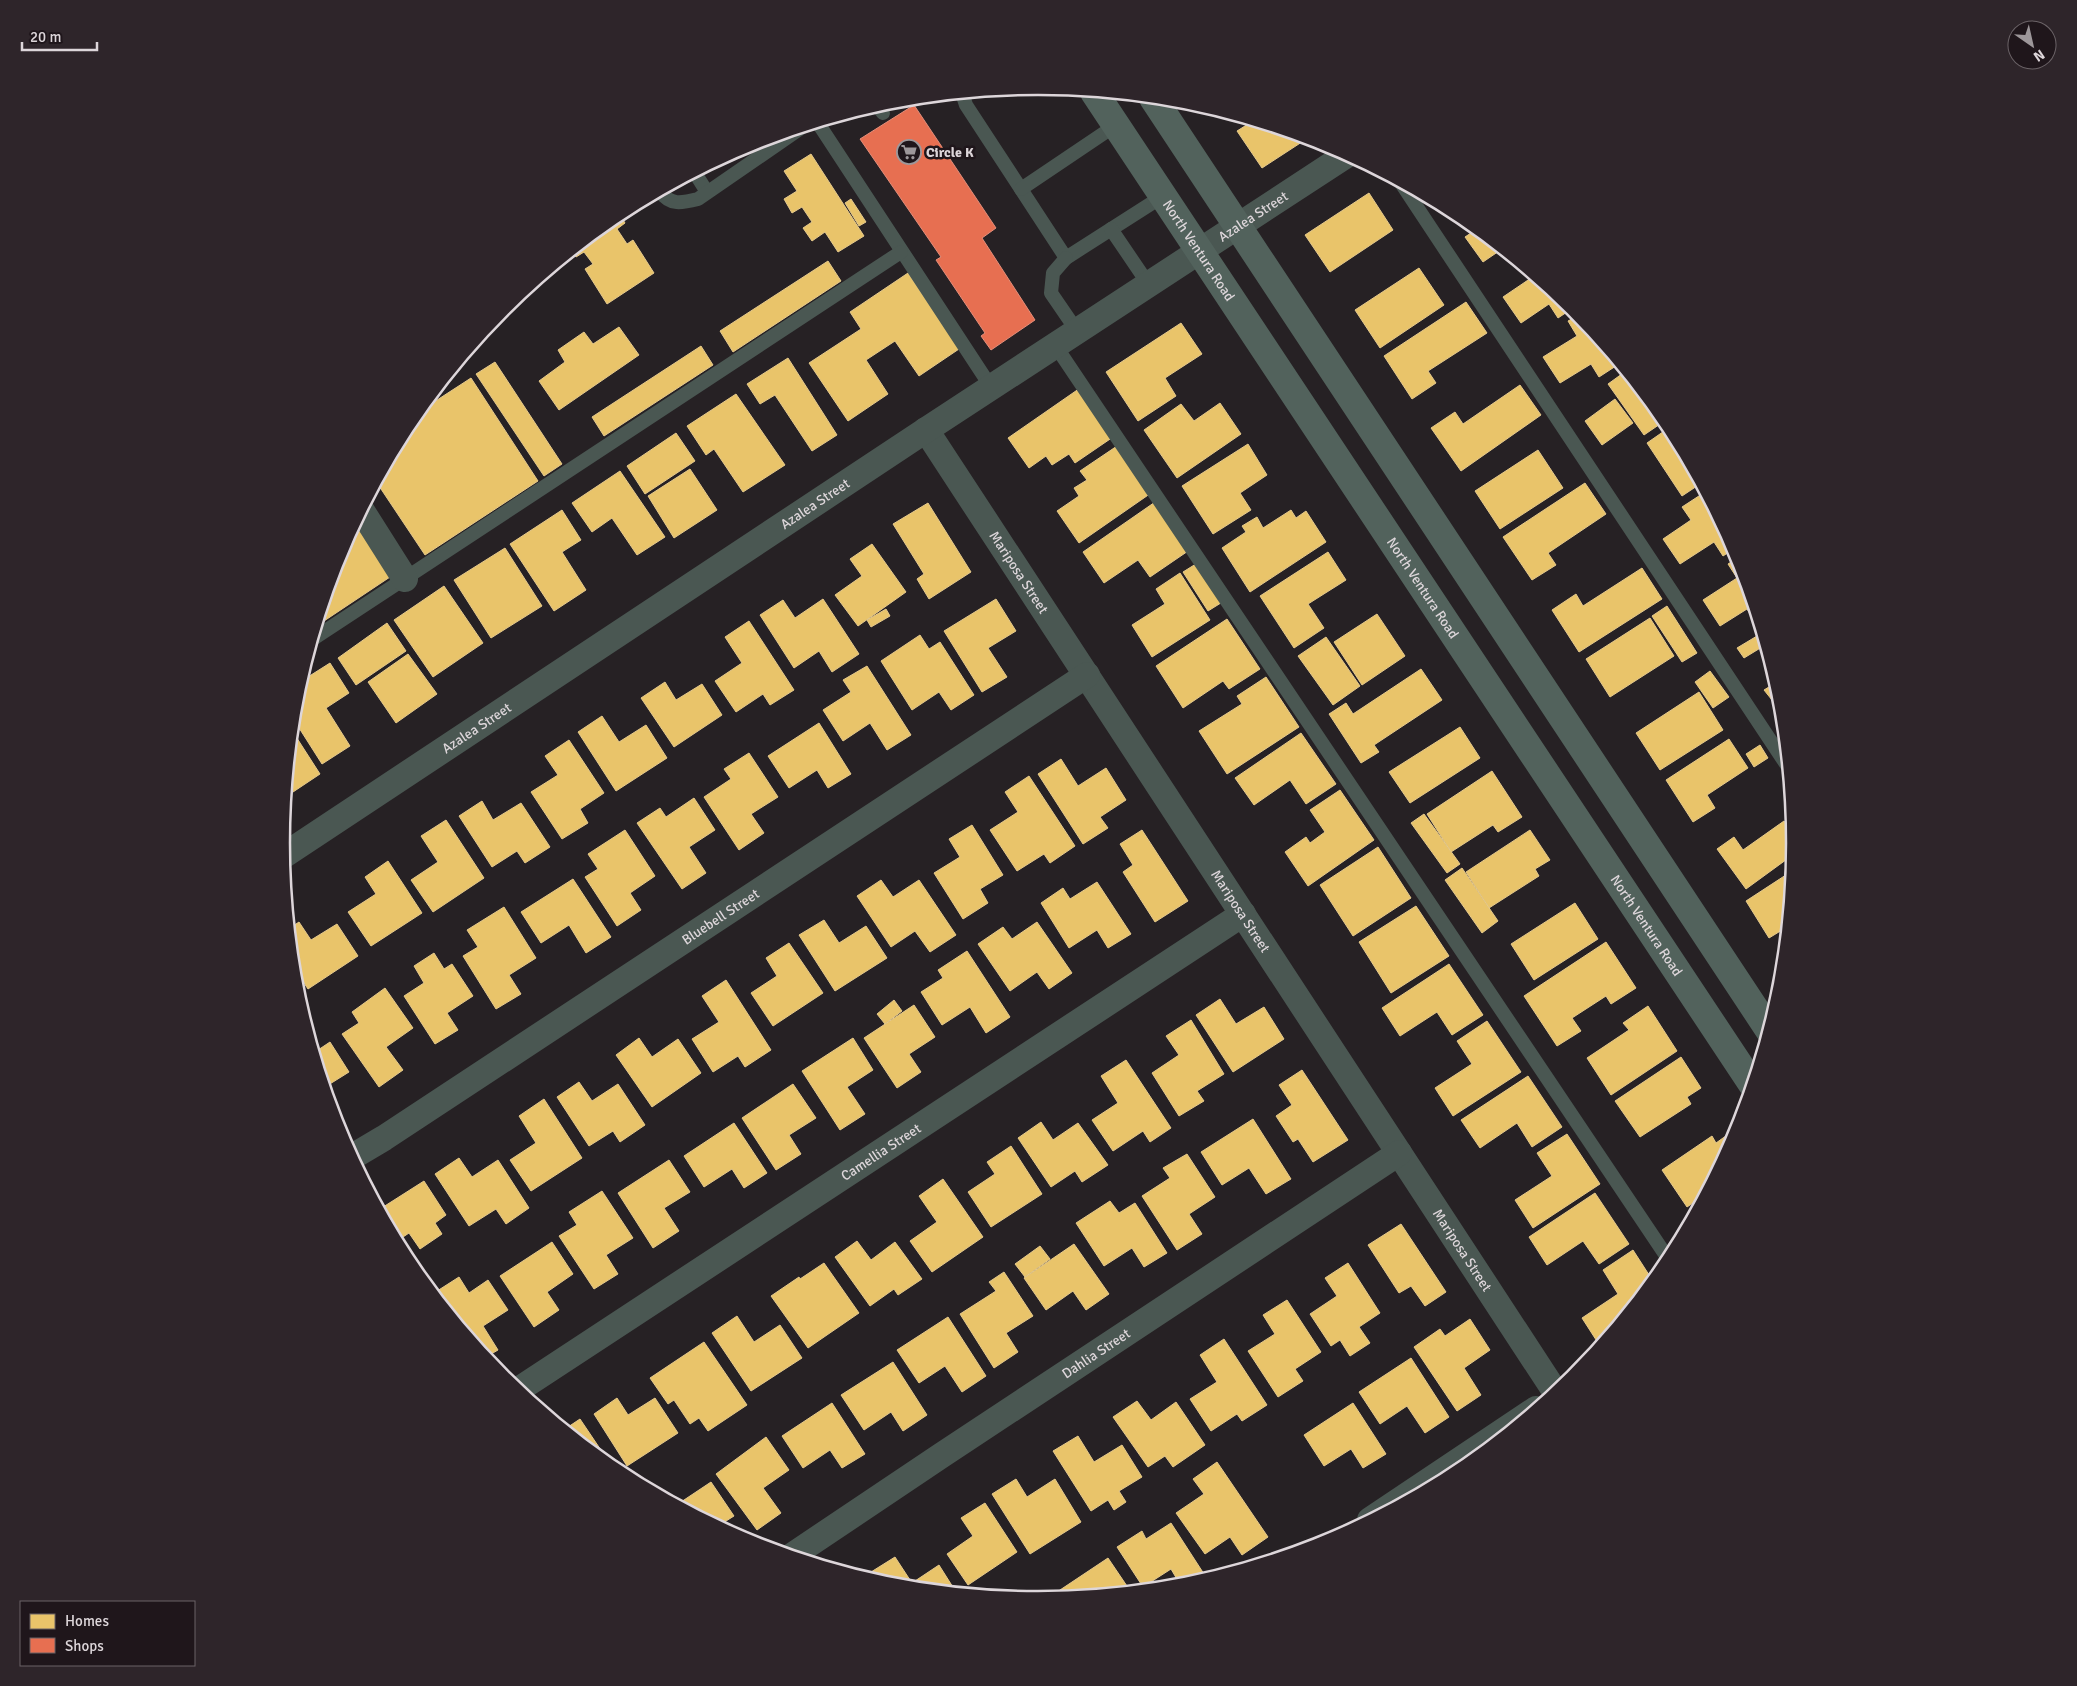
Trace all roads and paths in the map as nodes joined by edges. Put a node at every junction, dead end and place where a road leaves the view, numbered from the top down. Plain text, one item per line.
1 (1098, 98) edge
2 (964, 99) edge
3 (1157, 105) edge
4 (1116, 125) junction
5 (821, 128) edge
6 (760, 149) edge
7 (1340, 159) edge
8 (698, 177) edge
9 (1021, 189) junction
10 (707, 192) junction
11 (1407, 192) edge
12 (663, 195) edge
13 (1163, 196) junction
14 (1238, 226) junction
15 (1111, 229) junction
16 (901, 252) junction
17 (1200, 252) junction
18 (1066, 258) junction
19 (1148, 285) junction
20 (1077, 331) junction
21 (1055, 345) junction
22 (991, 387) junction
23 (926, 430) junction
24 (366, 517) edge
25 (405, 579) junction
26 (321, 634) edge
27 (1087, 675) junction
28 (1781, 757) edge
29 (290, 851) edge
30 (1243, 914) junction
31 (1764, 1023) edge
32 (1748, 1079) edge
33 (358, 1153) edge
34 (1399, 1153) junction
35 (1664, 1252) edge
36 (525, 1386) edge
37 (1552, 1386) edge
38 (1475, 1450) edge
39 (1430, 1480) edge
40 (800, 1552) edge

1 - 4 main road, North Ventura Road
2 - 9 lane
3 - 14 main road
4 - 9 lane
4 - 13 main road, North Ventura Road
5 - 16 lane
6 - 10 lane
7 - 14 street, Azalea Street
8 - 10 lane
9 - 18 lane
10 - 12 lane
11 - 28 lane
13 - 15 lane
13 - 17 main road, North Ventura Road
14 - 17 street, Azalea Street
14 - 31 main road
15 - 18 lane
15 - 19 lane
16 - 22 lane
16 - 25 lane
17 - 19 street, Azalea Street
17 - 32 main road, North Ventura Road
18 - 20 lane
19 - 20 street, Azalea Street
20 - 21 street, Azalea Street
21 - 22 street, Azalea Street
21 - 35 lane
22 - 23 street, Azalea Street
23 - 27 street, Mariposa Street
23 - 29 street, Azalea Street
24 - 25 street
25 - 26 lane
27 - 30 street, Mariposa Street
27 - 33 street, Bluebell Street
30 - 34 street, Mariposa Street
30 - 36 street, Camellia Street
34 - 37 street, Mariposa Street
34 - 40 street, Dahlia Street
38 - 39 street

